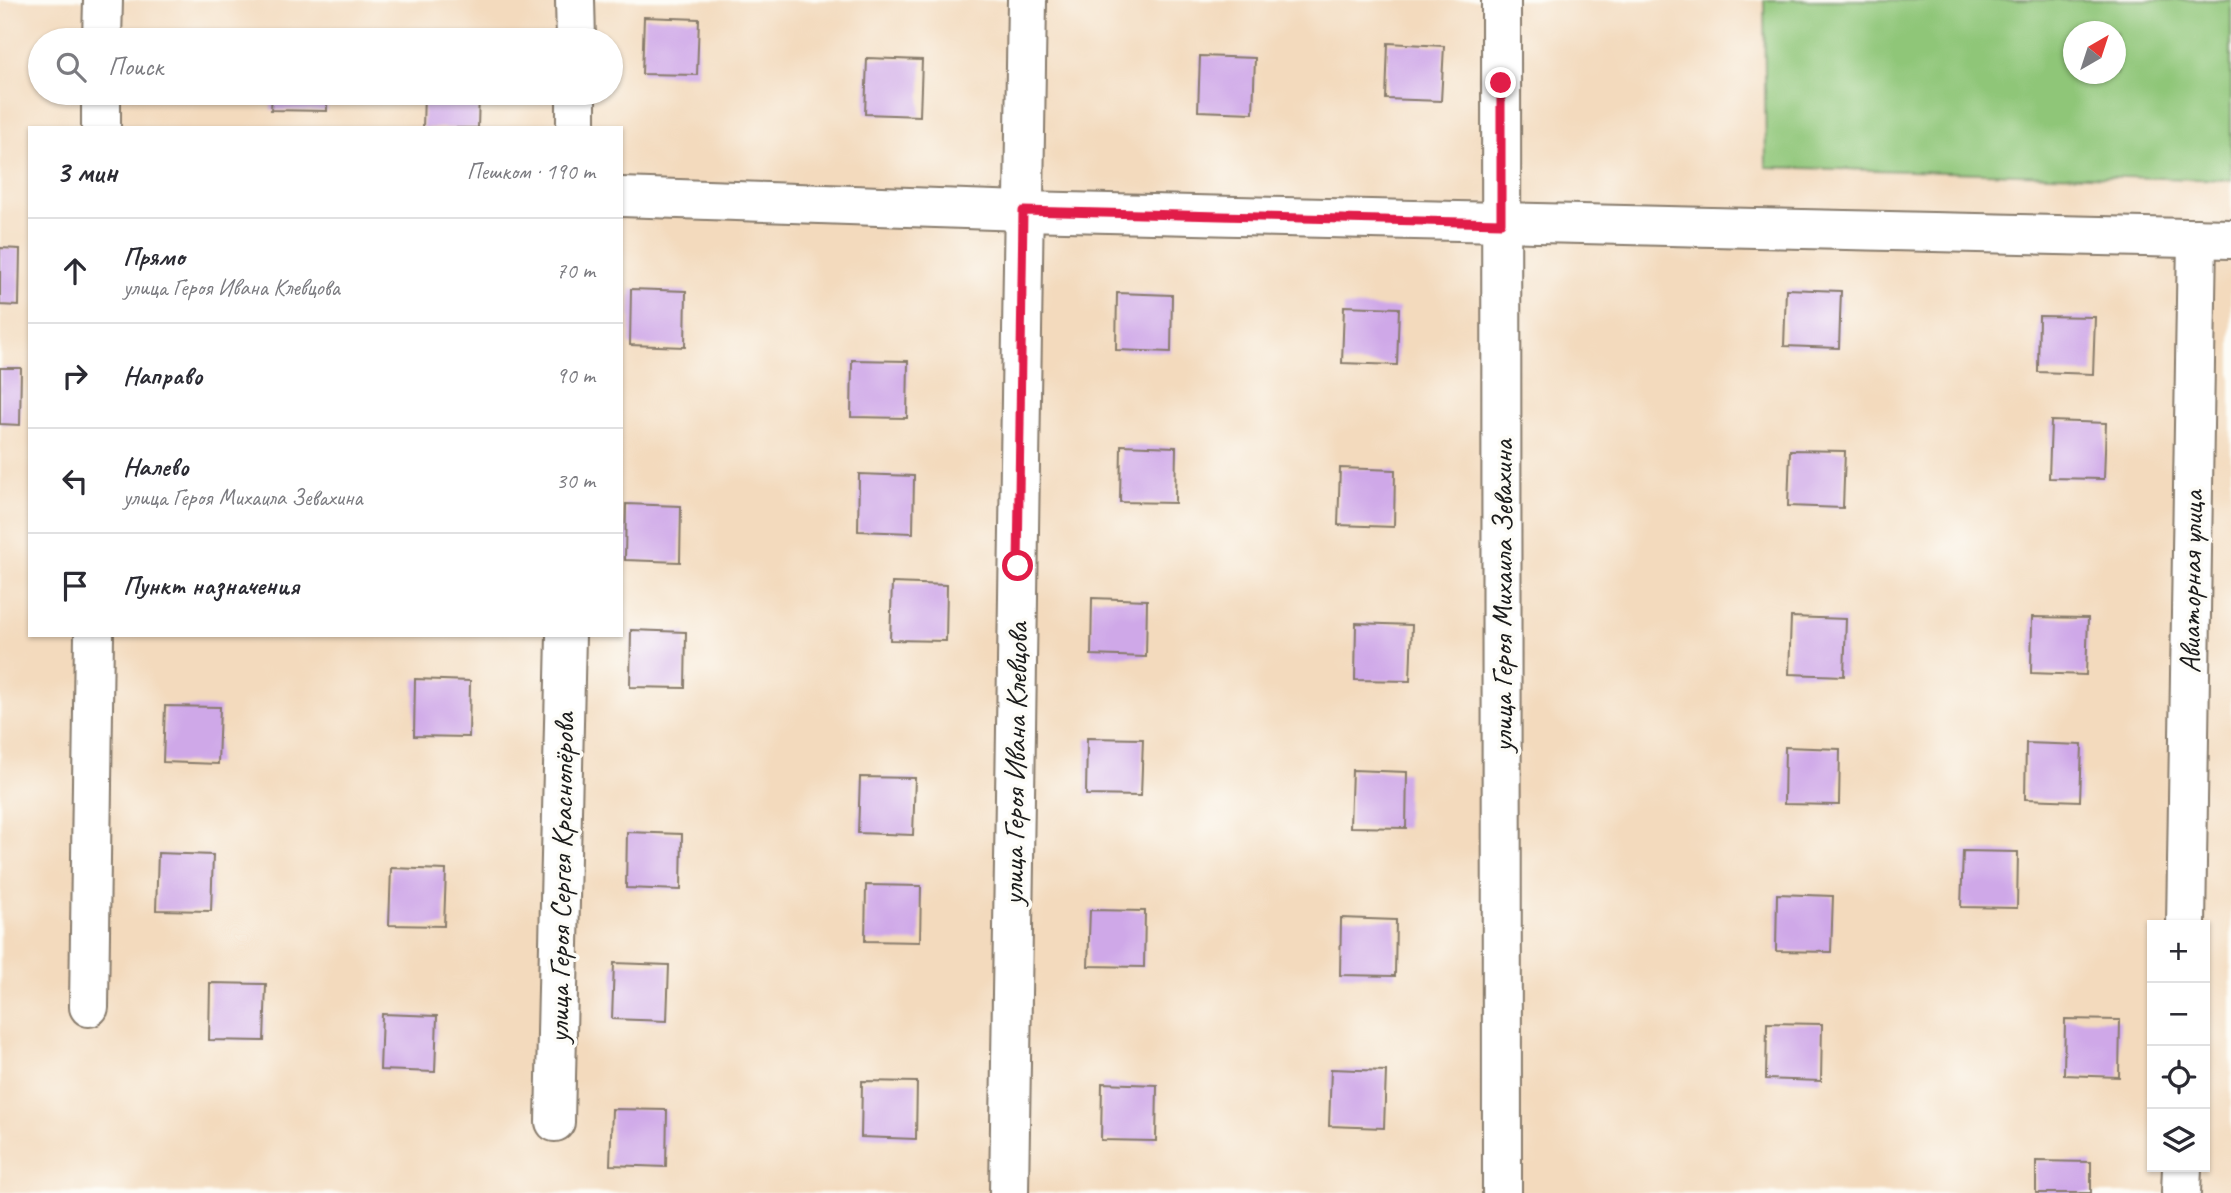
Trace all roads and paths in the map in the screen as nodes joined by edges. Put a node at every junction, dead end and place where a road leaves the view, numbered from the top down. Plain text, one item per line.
1 (103, 0) edge
2 (575, 0) edge
3 (1027, 0) edge
4 (1501, 0) edge
5 (102, 28) edge
6 (576, 28) edge
7 (102, 105) edge
8 (576, 105) edge
9 (101, 126) edge
10 (576, 126) edge
11 (623, 197) edge
12 (1023, 211) junction
13 (1501, 223) junction
14 (2214, 239) edge
15 (94, 637) edge
16 (566, 637) edge
17 (2186, 920) edge
18 (89, 1007) dead end
19 (555, 1122) dead end
20 (2182, 1172) edge
21 (1009, 1193) edge
22 (1502, 1193) edge
23 (2181, 1193) edge

1 - 5 street
2 - 6 street
3 - 12 street, улица Героя Ивана Клевцова
4 - 13 street, улица Героя Михаила Зевахина
7 - 9 street
8 - 10 street
11 - 12 street
12 - 13 street
12 - 21 street, улица Героя Ивана Клевцова
13 - 14 street
13 - 22 street, улица Героя Михаила Зевахина
14 - 17 street, Авиаторная улица
15 - 18 street
16 - 19 street, улица Героя Сергея Краснопёрова
20 - 23 street

